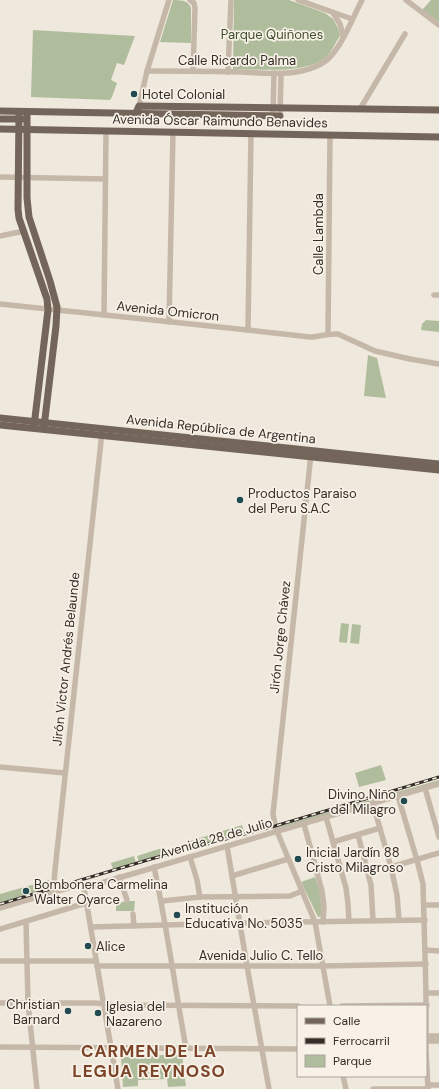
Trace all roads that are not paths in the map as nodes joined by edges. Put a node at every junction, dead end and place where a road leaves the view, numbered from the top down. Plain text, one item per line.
1 (169, 0) edge
2 (190, 0) edge
3 (231, 0) edge
4 (298, 0) edge
5 (362, 0) edge
6 (406, 0) edge
7 (332, 13) junction
8 (352, 19) junction
9 (439, 25) edge
10 (405, 34) dead end
11 (343, 36) junction
12 (147, 71) junction
13 (193, 72) junction
14 (228, 72) junction
15 (274, 73) junction
16 (281, 74) junction
17 (139, 106) junction
18 (360, 109) junction
19 (439, 110) edge
20 (0, 111) edge
21 (276, 112) junction
22 (136, 113) junction
23 (19, 116) junction
24 (27, 116) junction
25 (0, 119) edge
26 (0, 129) edge
27 (18, 129) junction
28 (27, 129) junction
29 (106, 131) junction
30 (173, 132) junction
31 (251, 133) junction
32 (330, 135) junction
33 (439, 137) edge
34 (0, 177) edge
35 (18, 177) junction
36 (27, 177) junction
37 (105, 179) junction
38 (24, 231) junction
39 (0, 236) edge
40 (50, 281) junction
41 (42, 284) junction
42 (0, 304) edge
43 (48, 310) junction
44 (57, 310) junction
45 (104, 315) junction
46 (169, 322) junction
47 (47, 325) junction
48 (56, 326) junction
49 (248, 330) junction
50 (331, 334) junction
51 (439, 364) edge
52 (37, 400) junction
53 (47, 401) junction
54 (0, 418) edge
55 (0, 424) edge
56 (34, 425) junction
57 (45, 426) junction
58 (102, 432) junction
59 (311, 454) junction
60 (439, 464) edge
61 (439, 470) edge
62 (0, 767) edge
63 (65, 773) junction
64 (439, 784) edge
65 (425, 788) junction
66 (398, 796) junction
67 (373, 804) junction
68 (439, 812) edge
69 (432, 814) junction
70 (326, 817) junction
71 (304, 824) junction
72 (380, 828) junction
73 (276, 829) junction
74 (358, 835) junction
75 (439, 837) edge
76 (333, 842) junction
77 (227, 846) junction
78 (439, 853) edge
79 (190, 857) junction
80 (288, 859) junction
81 (417, 860) junction
82 (340, 866) junction
83 (154, 867) junction
84 (392, 867) junction
85 (318, 872) junction
86 (232, 876) junction
87 (119, 878) junction
88 (84, 888) junction
89 (56, 891) junction
90 (302, 891) junction
91 (200, 897) junction
92 (235, 897) junction
93 (127, 900) dead end
94 (162, 901) junction
95 (86, 904) junction
96 (424, 905) junction
97 (439, 905) edge
98 (0, 908) edge
99 (133, 914) dead end
100 (373, 920) junction
101 (399, 920) junction
102 (425, 920) junction
103 (349, 921) junction
104 (26, 922) junction
105 (315, 922) junction
106 (323, 922) junction
107 (239, 923) junction
108 (165, 925) junction
109 (134, 926) junction
110 (91, 927) junction
111 (0, 929) edge
112 (425, 950) junction
113 (439, 950) edge
114 (28, 960) junction
115 (0, 961) edge
116 (97, 964) junction
117 (426, 964) junction
118 (172, 966) junction
119 (247, 966) junction
120 (324, 966) junction
121 (426, 993) junction
122 (439, 993) edge
123 (0, 1003) edge
124 (28, 1003) junction
125 (104, 1004) junction
126 (330, 1005) edge
127 (427, 1005) edge
128 (178, 1006) junction
129 (254, 1006) junction
130 (297, 1006) edge
131 (439, 1036) edge
132 (439, 1041) edge
133 (427, 1042) edge
134 (427, 1043) edge
135 (0, 1047) edge
136 (32, 1047) junction
137 (111, 1047) junction
138 (186, 1048) junction
139 (262, 1048) junction
140 (297, 1048) edge
141 (343, 1077) edge
142 (427, 1077) edge
143 (439, 1085) edge
144 (427, 1088) edge
145 (37, 1089) edge
146 (118, 1089) edge
147 (270, 1089) edge
148 (346, 1089) edge
149 (374, 1089) edge

1 - 12 street
2 - 13 street
3 - 14 street
4 - 7 street
5 - 8 street, Calle Ricardo Palma
6 - 9 street
7 - 8 street
7 - 11 street
8 - 11 street, Calle Ricardo Palma
10 - 18 street
11 - 16 street, Calle Ricardo Palma
12 - 13 street, Calle Ricardo Palma
12 - 17 street
13 - 14 street, Calle Ricardo Palma
14 - 15 street, Calle Ricardo Palma
15 - 16 street, Calle Ricardo Palma
15 - 21 street
16 - 21 street
17 - 21 main road, Avenida Óscar Raimundo Benavides
17 - 22 main road, Avenida Óscar Raimundo Benavides
18 - 19 main road, Avenida Óscar Raimundo Benavides
18 - 21 main road, Avenida Óscar Raimundo Benavides
20 - 23 main road, Avenida Óscar Raimundo Benavides
21 - 22 main road, Avenida Óscar Raimundo Benavides
22 - 24 main road, Avenida Óscar Raimundo Benavides
23 - 24 main road, Avenida Óscar Raimundo Benavides
23 - 25 main road, Avenida Óscar Raimundo Benavides
23 - 27 main road
24 - 28 main road
26 - 27 main road, Avenida Óscar Raimundo Benavides
27 - 28 main road, Avenida Óscar Raimundo Benavides
27 - 35 main road
28 - 29 main road, Avenida Óscar Raimundo Benavides
28 - 36 main road
29 - 30 main road, Avenida Óscar Raimundo Benavides
29 - 37 street
30 - 31 main road, Avenida Óscar Raimundo Benavides
30 - 46 street
31 - 32 main road, Avenida Óscar Raimundo Benavides
31 - 49 street
32 - 33 main road, Avenida Óscar Raimundo Benavides
32 - 50 street, Calle Lambda
34 - 35 street
35 - 36 street
35 - 38 main road
36 - 37 street
36 - 40 main road
37 - 45 street
38 - 39 street
38 - 41 main road
40 - 41 main road
40 - 44 main road
41 - 43 main road
42 - 43 street, Avenida Omicron
43 - 44 street, Avenida Omicron
43 - 47 main road
44 - 45 street, Avenida Omicron
44 - 48 main road
45 - 46 street, Avenida Omicron
46 - 49 street, Avenida Omicron
47 - 48 main road
47 - 52 main road
48 - 53 main road
49 - 50 street, Avenida Omicron
50 - 51 street
52 - 53 main road
52 - 56 main road
53 - 57 main road
54 - 56 main road, Avenida República de Argentina
55 - 56 main road, Avenida República de Argentina
56 - 57 main road, Avenida República de Argentina
57 - 58 main road, Avenida República de Argentina
58 - 59 main road, Avenida República de Argentina
58 - 63 street, Jirón Victor Andrés Belaunde
59 - 60 main road, Avenida República de Argentina
59 - 61 main road, Avenida República de Argentina
59 - 73 street, Jirón Jorge Chávez
62 - 63 street
63 - 89 street, Jirón Victor Andrés Belaunde
64 - 65 street, Avenida 28 de Julio
65 - 66 street, Avenida 28 de Julio
65 - 69 street
66 - 67 street, Avenida 28 de Julio
66 - 81 street
67 - 70 street, Avenida 28 de Julio
67 - 72 street
68 - 69 street
69 - 75 street
70 - 71 street, Avenida 28 de Julio
70 - 76 street
71 - 73 street, Avenida 28 de Julio
71 - 85 street
72 - 74 street
72 - 84 street
73 - 77 street, Avenida 28 de Julio
73 - 80 street, Jirón Jorge Chávez
74 - 76 street
74 - 100 street
76 - 82 street
77 - 79 street, Avenida 28 de Julio
77 - 86 street
78 - 81 street
79 - 83 street, Avenida 28 de Julio
79 - 91 street
80 - 86 street
80 - 90 street, Jirón Jorge Chávez
81 - 84 street
81 - 96 street
82 - 85 street
82 - 103 street
83 - 87 street, Avenida 28 de Julio
83 - 94 street
84 - 101 street
85 - 106 street
86 - 92 street
87 - 88 street, Avenida 28 de Julio
87 - 93 street
88 - 89 street, Avenida 28 de Julio
88 - 95 street
89 - 98 street, Avenida 28 de Julio
90 - 92 street
90 - 105 street, Jirón Jorge Chávez
91 - 92 street
91 - 94 street
92 - 107 street
94 - 108 street
95 - 104 street
95 - 110 street
96 - 97 street
96 - 102 street
99 - 109 street
100 - 101 street
100 - 103 street
101 - 102 street
102 - 112 street
103 - 106 street
104 - 111 street
104 - 114 street
105 - 106 street
105 - 107 street
105 - 120 street, Jirón Jorge Chávez
107 - 108 street
107 - 119 street
108 - 109 street
108 - 118 street
109 - 110 street
110 - 116 street
112 - 113 street
112 - 117 street
114 - 115 street, Avenida Julio C. Tello
114 - 116 street, Avenida Julio C. Tello
114 - 124 street
116 - 118 street, Avenida Julio C. Tello
116 - 125 street
117 - 120 street, Avenida Julio C. Tello
117 - 121 street
118 - 119 street, Avenida Julio C. Tello
118 - 128 street
119 - 120 street, Avenida Julio C. Tello
119 - 129 street
120 - 126 street, Jirón Jorge Chávez
121 - 122 street
121 - 127 street
123 - 124 street
124 - 125 street
124 - 136 street
125 - 128 street
125 - 137 street
128 - 129 street
128 - 138 street
129 - 130 street
129 - 139 street
131 - 133 street
132 - 134 street
135 - 136 street
136 - 137 street
136 - 145 street
137 - 138 street
137 - 146 street
138 - 139 street
139 - 140 street
139 - 147 street
141 - 148 street
142 - 144 street
143 - 144 street
144 - 149 street

